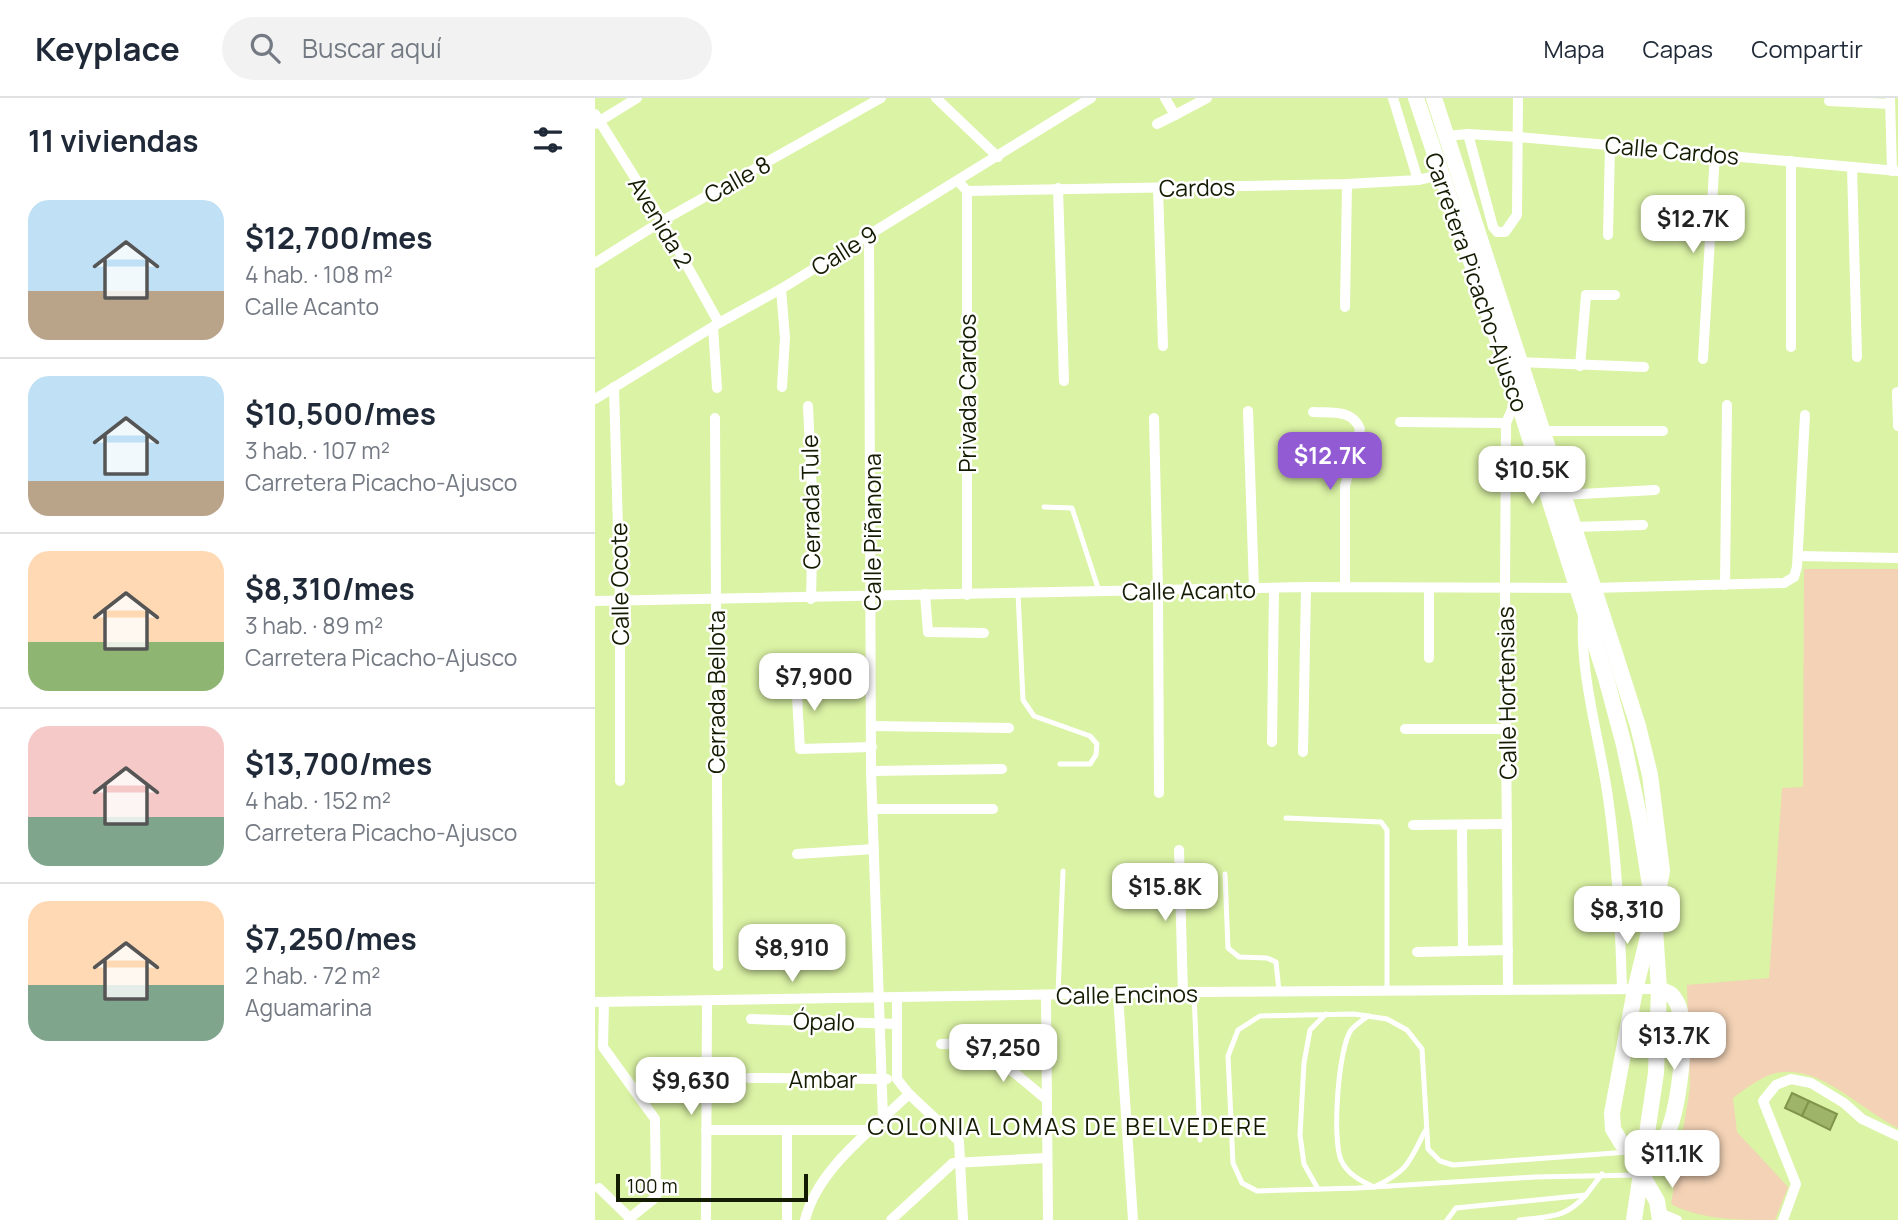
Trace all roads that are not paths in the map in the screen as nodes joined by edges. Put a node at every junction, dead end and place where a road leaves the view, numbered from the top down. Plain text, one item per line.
1 (637, 98) edge
2 (881, 98) edge
3 (936, 98) edge
4 (1091, 98) edge
5 (1165, 98) edge
6 (1207, 98) edge
7 (1393, 98) edge
8 (1416, 98) edge
9 (1434, 98) edge
10 (1518, 98) edge
11 (1829, 101) dead end
12 (1890, 101) edge
13 (1175, 115) junction
14 (597, 120) edge
15 (1157, 124) dead end
16 (1468, 134) junction
17 (1446, 136) junction
18 (1518, 136) junction
19 (1610, 145) junction
20 (1715, 153) junction
21 (998, 157) junction
22 (1791, 161) junction
23 (1852, 167) junction
24 (1895, 171) edge
25 (1440, 175) junction
26 (1418, 180) junction
27 (958, 181) junction
28 (1347, 184) junction
29 (1058, 188) junction
30 (1159, 188) junction
31 (967, 191) junction
32 (662, 221) junction
33 (869, 234) junction
34 (1608, 235) dead end
35 (595, 263) edge
36 (781, 289) junction
37 (1615, 295) dead end
38 (1345, 307) dead end
39 (716, 325) junction
40 (1163, 346) dead end
41 (1791, 347) dead end
42 (1857, 358) dead end
43 (1703, 359) dead end
44 (1519, 362) junction
45 (1580, 366) junction
46 (1644, 367) dead end
47 (1064, 381) dead end
48 (614, 387) junction
49 (782, 387) dead end
50 (717, 388) dead end
51 (1897, 392) edge
52 (1517, 398) junction
53 (595, 399) edge
54 (1727, 405) dead end
55 (809, 406) dead end
56 (1248, 411) dead end
57 (1313, 412) dead end
58 (1805, 415) dead end
59 (715, 418) dead end
60 (1154, 418) dead end
61 (1401, 422) dead end
62 (1506, 423) junction
63 (1898, 426) edge
64 (1541, 430) junction
65 (1663, 431) dead end
66 (1655, 490) dead end
67 (1562, 495) junction
68 (1044, 506) dead end
69 (1643, 526) dead end
70 (1572, 527) junction
71 (1798, 556) junction
72 (1898, 558) edge
73 (1725, 585) junction
74 (1306, 587) junction
75 (1345, 587) junction
76 (1429, 587) junction
77 (1254, 588) junction
78 (1274, 588) junction
79 (1505, 588) junction
80 (1585, 588) junction
81 (1158, 590) junction
82 (1099, 592) junction
83 (1018, 593) junction
84 (925, 594) junction
85 (967, 595) junction
86 (872, 597) junction
87 (811, 599) junction
88 (715, 600) junction
89 (595, 601) edge
90 (619, 601) junction
91 (1583, 606) junction
92 (984, 633) dead end
93 (1429, 658) dead end
94 (796, 680) dead end
95 (872, 726) junction
96 (1009, 728) dead end
97 (1405, 729) dead end
98 (1506, 729) junction
99 (1272, 742) dead end
100 (872, 747) junction
101 (1303, 752) dead end
102 (1060, 764) dead end
103 (1002, 769) dead end
104 (871, 771) junction
105 (620, 781) dead end
106 (1159, 793) dead end
107 (873, 809) junction
108 (993, 809) dead end
109 (1286, 818) dead end
110 (1507, 824) junction
111 (1413, 825) dead end
112 (1462, 825) junction
113 (874, 849) junction
114 (1179, 850) dead end
115 (797, 854) dead end
116 (1063, 871) dead end
117 (1225, 874) dead end
118 (1654, 912) junction
119 (1508, 950) junction
120 (1462, 951) junction
121 (1417, 952) dead end
122 (719, 966) dead end
123 (1629, 989) junction
124 (1659, 989) junction
125 (1508, 990) junction
126 (1387, 991) junction
127 (1189, 992) junction
128 (1279, 992) junction
129 (1118, 995) junction
130 (1052, 996) junction
131 (897, 997) junction
132 (878, 1001) junction
133 (600, 1002) edge
134 (707, 1007) junction
135 (1326, 1014) junction
136 (1368, 1016) junction
137 (751, 1019) dead end
138 (879, 1023) junction
139 (897, 1024) junction
140 (1046, 1042) junction
141 (979, 1043) junction
142 (941, 1044) dead end
143 (599, 1051) edge
144 (749, 1078) dead end
145 (880, 1079) junction
146 (897, 1079) junction
147 (909, 1094) junction
148 (1047, 1100) junction
149 (883, 1119) junction
150 (1426, 1129) junction
151 (706, 1130) junction
152 (872, 1130) junction
153 (787, 1131) junction
154 (1898, 1136) edge
155 (1200, 1140) dead end
156 (1646, 1150) junction
157 (1046, 1158) junction
158 (961, 1161) junction
159 (1602, 1174) junction
160 (1642, 1175) junction
161 (1374, 1187) junction
162 (599, 1188) dead end
163 (1318, 1189) junction
164 (1586, 1195) junction
165 (1660, 1216) edge
166 (706, 1220) edge
167 (787, 1220) edge
168 (805, 1220) edge
169 (891, 1220) edge
170 (963, 1220) edge
171 (1048, 1220) edge
172 (1133, 1220) edge
173 (1447, 1220) edge
174 (1519, 1220) edge
175 (1634, 1220) edge
176 (1677, 1220) edge
177 (1783, 1220) edge

1 - 14 street
2 - 32 street, Calle 8
3 - 21 street
4 - 21 street, Calle 9
5 - 13 street
6 - 13 street
7 - 26 street
8 - 25 main road, Carretera Picacho-Ajusco
9 - 17 main road, Carretera Picacho-Ajusco
10 - 18 street
11 - 12 street
12 - 24 street
13 - 15 street
14 - 32 street, Avenida 2
16 - 17 street, Calle Cardos
16 - 18 street, Calle Cardos
16 - 18 street
17 - 44 main road, Carretera Picacho-Ajusco
18 - 19 street, Calle Cardos
19 - 20 street, Calle Cardos
19 - 34 street
20 - 22 street, Calle Cardos
20 - 43 street
21 - 27 street, Calle 9
22 - 23 street, Calle Cardos
22 - 41 street
23 - 24 street, Calle Cardos
23 - 42 street
25 - 26 street, Cardos
25 - 52 main road, Carretera Picacho-Ajusco
26 - 28 street, Cardos
27 - 31 street
27 - 33 street, Calle 9
28 - 30 street, Cardos
28 - 38 street
29 - 30 street, Cardos
29 - 31 street, Cardos
29 - 47 street
30 - 40 street
31 - 85 street, Privada Cardos
32 - 35 street, Calle 8
32 - 39 street, Avenida 2
33 - 36 street, Calle 9
33 - 86 street, Calle Piñanona
36 - 39 street, Calle 9
36 - 49 street
37 - 45 street
39 - 48 street, Calle 9
39 - 50 street
44 - 45 street
44 - 64 main road, Carretera Picacho-Ajusco
45 - 46 street
48 - 53 street, Calle 9
48 - 90 street, Calle Ocote
51 - 63 street
52 - 62 street, Calle Hortensias
52 - 80 main road, Carretera Picacho-Ajusco
54 - 73 street
55 - 87 street, Cerrada Tule
56 - 77 street
57 - 75 street
58 - 71 street
59 - 88 street, Cerrada Bellota
60 - 81 street
61 - 62 street
62 - 79 street, Calle Hortensias
64 - 65 street
64 - 67 main road, Carretera Picacho-Ajusco
66 - 67 street
67 - 70 main road, Carretera Picacho-Ajusco
68 - 82 lane
69 - 70 street
70 - 80 main road, Carretera Picacho-Ajusco
71 - 72 street
71 - 73 street, Calle Acanto
73 - 80 street, Calle Acanto
74 - 75 street, Calle Acanto
74 - 78 street, Calle Acanto
74 - 101 street
75 - 76 street, Calle Acanto
76 - 79 street, Calle Acanto
76 - 93 street
77 - 78 street, Calle Acanto
77 - 81 street, Calle Acanto
78 - 99 street
79 - 80 street, Calle Acanto
79 - 98 street, Calle Hortensias
80 - 91 main road, Carretera Picacho-Ajusco
80 - 118 main road, Carretera Picacho-Ajusco
81 - 82 street, Calle Acanto
81 - 106 street
82 - 83 street, Calle Acanto
83 - 85 street, Calle Acanto
83 - 102 lane
84 - 85 street, Calle Acanto
84 - 86 street, Calle Acanto
84 - 92 street
86 - 87 street, Calle Acanto
86 - 95 street, Calle Piñanona
87 - 88 street, Calle Acanto
88 - 90 street, Calle Acanto
88 - 122 street, Cerrada Bellota
89 - 90 street, Calle Acanto
90 - 105 street, Calle Ocote
91 - 118 main road, Carretera Picacho-Ajusco
91 - 123 street
94 - 100 street
95 - 96 street
95 - 100 street, Calle Piñanona
97 - 98 street
98 - 110 street, Calle Hortensias
100 - 104 street, Calle Piñanona
103 - 104 street
104 - 107 street, Calle Piñanona
107 - 108 street
107 - 113 street, Calle Piñanona
109 - 126 lane
110 - 112 street
110 - 119 street, Calle Hortensias
111 - 112 street
112 - 120 street
113 - 115 street
113 - 132 street, Calle Piñanona
114 - 127 street
116 - 130 lane
117 - 128 lane
118 - 123 main road
118 - 124 main road, Carretera Picacho-Ajusco
119 - 120 street
119 - 125 street, Calle Hortensias
120 - 121 street
123 - 124 street, Calle Encinos
123 - 125 street, Calle Encinos
123 - 156 main road
124 - 156 main road, Carretera Picacho-Ajusco
124 - 156 main road
125 - 126 street, Calle Encinos
126 - 128 street, Calle Encinos
127 - 128 street, Calle Encinos
127 - 129 street, Calle Encinos
127 - 155 lane
129 - 130 street, Calle Encinos
129 - 172 street
130 - 131 street, Calle Encinos
130 - 140 street
131 - 132 street, Calle Encinos
131 - 139 street
132 - 134 street, Calle Encinos
132 - 138 street, Calle Piñanona
133 - 134 street, Calle Encinos
133 - 143 street
134 - 151 street
135 - 136 lane
135 - 163 lane
135 - 163 lane
136 - 150 lane
136 - 161 lane
137 - 138 street, Ópalo
138 - 139 street, Ópalo
138 - 145 street, Calle Piñanona
139 - 146 street
140 - 141 street
140 - 148 street
141 - 142 street
141 - 148 street
143 - 162 street
144 - 145 street, Ambar
145 - 146 street, Ambar
145 - 149 street, Calle Piñanona
146 - 147 street
147 - 149 street
147 - 158 street
148 - 157 street
149 - 152 street
150 - 156 lane
150 - 161 lane
151 - 153 street
151 - 166 street
152 - 153 street
152 - 168 street
153 - 167 street
154 - 177 street
156 - 160 main road, Carretera Picacho-Ajusco
157 - 158 street
157 - 171 street
158 - 169 street
158 - 170 street
159 - 160 lane
159 - 161 lane
159 - 164 lane
160 - 165 main road
160 - 175 main road, Carretera Picacho-Ajusco
161 - 163 lane
164 - 173 lane
164 - 174 lane
165 - 176 street

